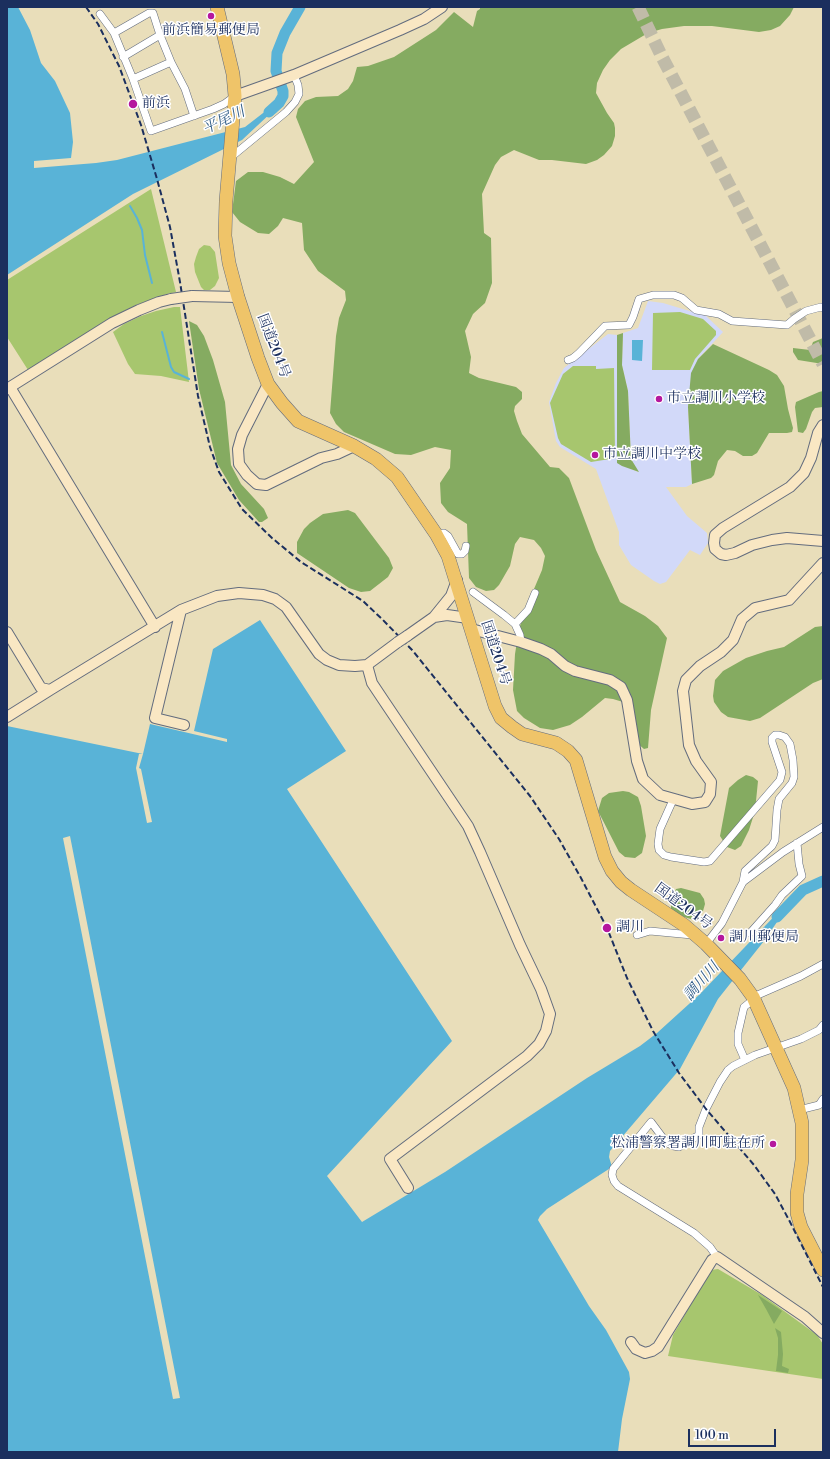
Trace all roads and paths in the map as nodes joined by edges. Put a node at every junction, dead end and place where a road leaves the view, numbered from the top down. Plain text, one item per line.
1 (217, 7) edge
2 (442, 7) edge
3 (100, 14) dead end
4 (114, 33) junction
5 (160, 35) junction
6 (123, 57) junction
7 (171, 62) junction
8 (291, 76) junction
9 (133, 79) junction
10 (235, 96) junction
11 (194, 116) junction
12 (230, 155) junction
13 (238, 297) junction
14 (823, 308) edge
15 (568, 360) dead end
16 (268, 384) junction
17 (9, 388) edge
18 (823, 425) edge
19 (354, 446) junction
20 (436, 534) junction
21 (823, 541) edge
22 (466, 546) dead end
23 (823, 563) edge
24 (457, 580) junction
25 (473, 592) dead end
26 (535, 593) dead end
27 (180, 610) junction
28 (434, 617) junction
29 (469, 624) junction
30 (514, 624) junction
31 (155, 627) junction
32 (7, 632) edge
33 (521, 642) junction
34 (367, 665) junction
35 (50, 690) junction
36 (7, 717) edge
37 (184, 725) dead end
38 (673, 800) junction
39 (823, 827) edge
40 (797, 843) junction
41 (743, 882) junction
42 (750, 933) dead end
43 (637, 935) dead end
44 (696, 935) junction
45 (706, 944) junction
46 (823, 964) edge
47 (754, 998) junction
48 (823, 1025) edge
49 (776, 1048) junction
50 (745, 1060) junction
51 (823, 1099) edge
52 (799, 1110) junction
53 (408, 1188) dead end
54 (717, 1257) junction
55 (823, 1270) edge
56 (823, 1333) edge
57 (631, 1342) dead end

1 - 10 highway, 国道204号
2 - 8 street
3 - 4 street
4 - 5 street
4 - 6 street
5 - 6 street
5 - 7 street
6 - 9 street
7 - 9 street
7 - 11 street
8 - 10 street
8 - 12 street
9 - 11 street
10 - 11 street
10 - 12 highway, 国道204号
12 - 13 highway, 国道204号
13 - 16 highway, 国道204号
13 - 17 street, bridge
14 - 15 street
16 - 19 highway, 国道204号
16 - 19 street
17 - 31 street
18 - 21 street
19 - 20 highway, 国道204号
20 - 22 street
20 - 24 highway, 国道204号
23 - 38 street
24 - 28 street
24 - 29 highway, 国道204号
25 - 30 street
26 - 30 street
27 - 31 street
27 - 34 street
27 - 37 street
28 - 29 street
28 - 34 street, bridge
29 - 33 street
29 - 44 highway, 国道204号
30 - 33 street
31 - 35 street
32 - 35 street
33 - 38 street
34 - 53 street
35 - 36 street
38 - 41 street
39 - 40 street
40 - 41 street
40 - 42 street
41 - 45 street
43 - 44 street
44 - 45 highway, 国道204号
45 - 47 highway, 国道204号
46 - 47 street
47 - 49 highway, 国道204号
47 - 50 street
48 - 49 street
49 - 50 street
49 - 52 highway, 国道204号
50 - 54 street
51 - 52 street
52 - 55 highway, 国道204号
54 - 56 street
54 - 57 street

